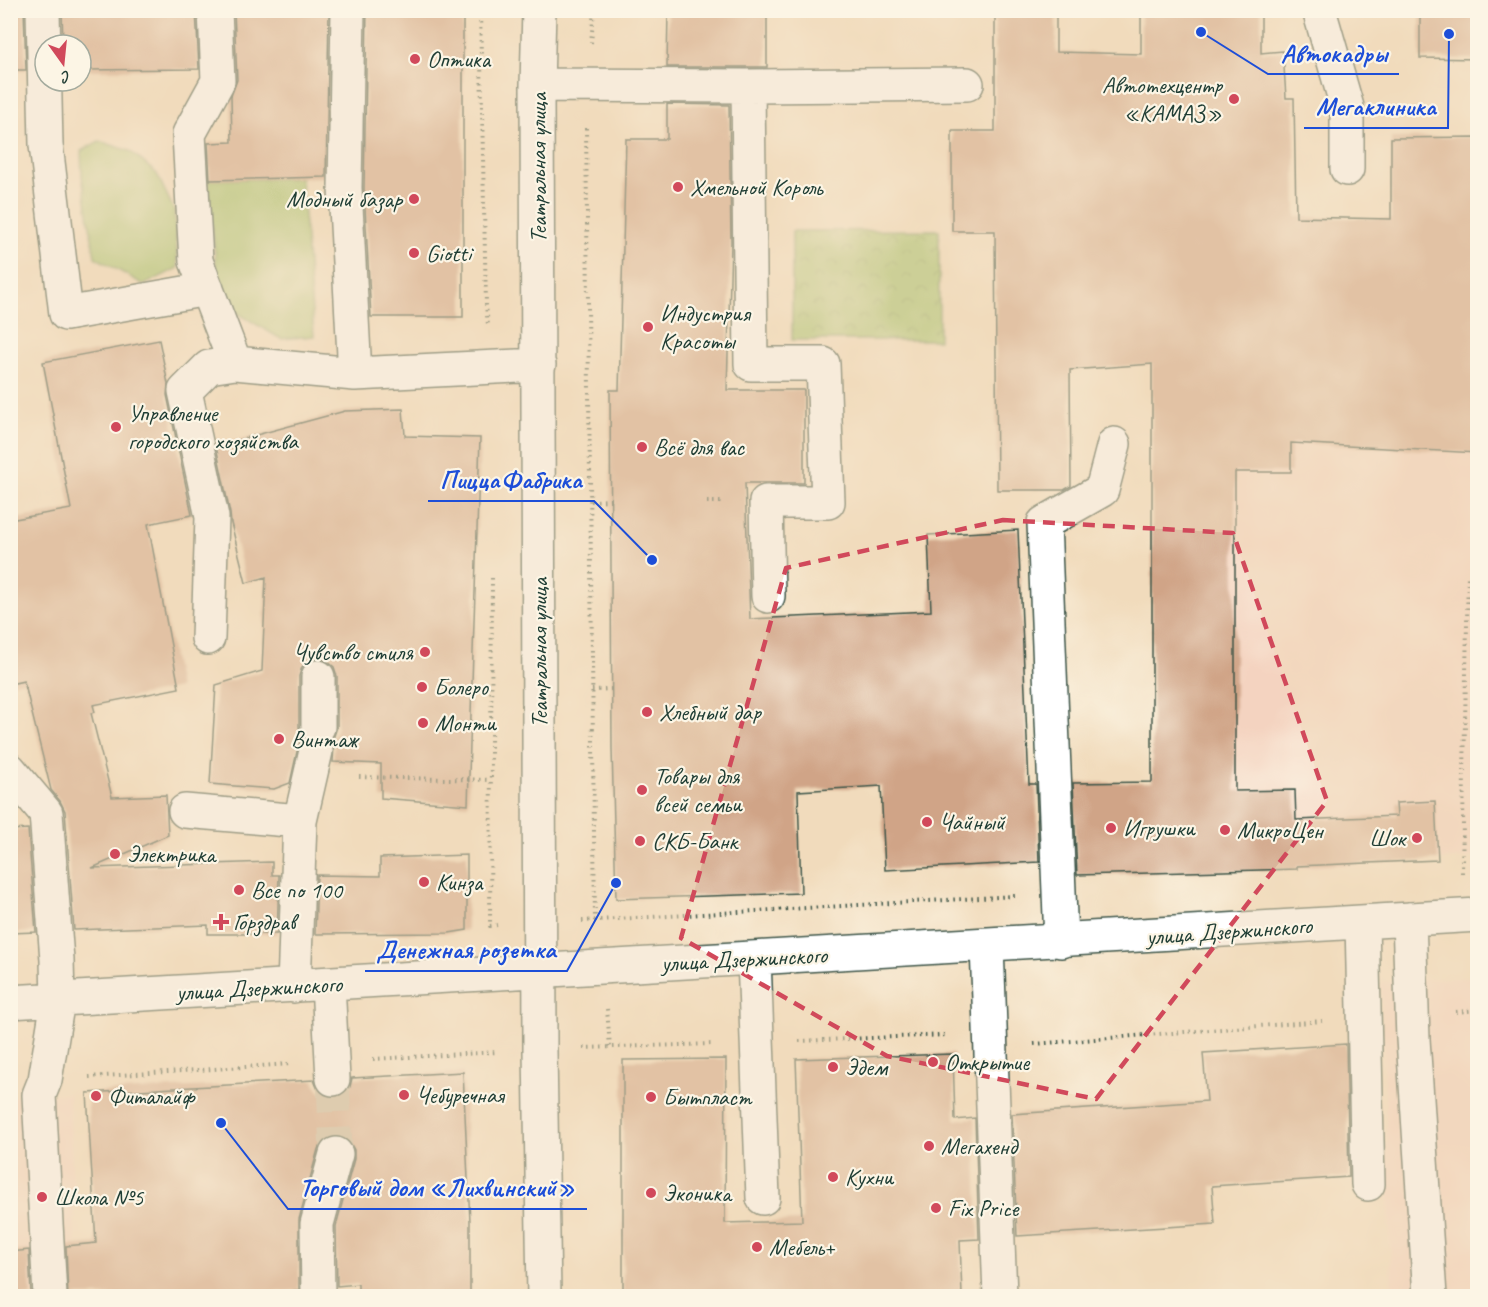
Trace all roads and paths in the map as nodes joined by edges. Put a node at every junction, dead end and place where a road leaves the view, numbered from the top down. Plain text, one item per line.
1 (43, 10) edge
2 (215, 10) edge
3 (348, 10) edge
4 (480, 10) edge
5 (539, 10) edge
6 (594, 10) edge
7 (1319, 10) edge
8 (967, 84) dead end
9 (537, 85) junction
10 (586, 86) junction
11 (748, 86) junction
12 (1347, 169) dead end
13 (207, 289) junction
14 (235, 363) junction
15 (539, 365) junction
16 (494, 368) junction
17 (355, 374) junction
18 (1114, 444) dead end
19 (611, 500) dead end
20 (591, 501) junction
21 (492, 568) dead end
22 (1468, 573) dead end
23 (768, 596) dead end
24 (208, 638) dead end
25 (318, 677) dead end
26 (613, 689) dead end
27 (592, 690) junction
28 (10, 770) edge
29 (359, 777) dead end
30 (490, 780) junction
31 (185, 811) dead end
32 (300, 821) junction
33 (1462, 874) dead end
34 (1478, 915) edge
35 (1409, 919) junction
36 (595, 920) dead end
37 (1362, 922) junction
38 (540, 923) junction
39 (1061, 941) junction
40 (987, 946) junction
41 (754, 958) junction
42 (540, 972) junction
43 (328, 984) junction
44 (294, 986) junction
45 (58, 1000) junction
46 (10, 1002) edge
47 (540, 1050) junction
48 (332, 1070) junction
49 (45, 1080) junction
50 (336, 1154) tunnel mouth
51 (1368, 1184) dead end
52 (763, 1198) dead end
53 (50, 1296) edge
54 (318, 1296) edge
55 (544, 1296) edge
56 (1000, 1296) edge
57 (1430, 1296) edge

1 - 13 street
2 - 13 street
3 - 17 street
4 - 16 path
5 - 9 street, Театральная улица
6 - 10 path
7 - 12 street
8 - 11 street
9 - 10 street
9 - 15 street, Театральная улица
10 - 11 street
10 - 20 path
11 - 23 street
13 - 14 street
14 - 17 street
14 - 24 street
15 - 16 street
15 - 38 street, Театральная улица
16 - 17 street
18 - 39 street
19 - 20 path
20 - 27 path
21 - 30 path
22 - 33 path
25 - 32 street
26 - 27 path
27 - 36 path
28 - 45 street
29 - 30 path
30 - 38 path
31 - 32 street
32 - 44 street
34 - 35 street, улица Дзержинского
35 - 37 street, улица Дзержинского
35 - 57 street
37 - 39 street, улица Дзержинского
37 - 51 street
38 - 42 street, Театральная улица
39 - 40 street, улица Дзержинского
40 - 41 street, улица Дзержинского
40 - 56 street
41 - 42 street, улица Дзержинского
41 - 52 street
42 - 43 street, улица Дзержинского
42 - 47 street, Театральная улица
43 - 44 street, улица Дзержинского
43 - 48 street
44 - 45 street, улица Дзержинского
45 - 46 street, улица Дзержинского
45 - 49 street
47 - 48 path
47 - 55 street, Театральная улица
48 - 49 path
49 - 53 street
50 - 54 street

